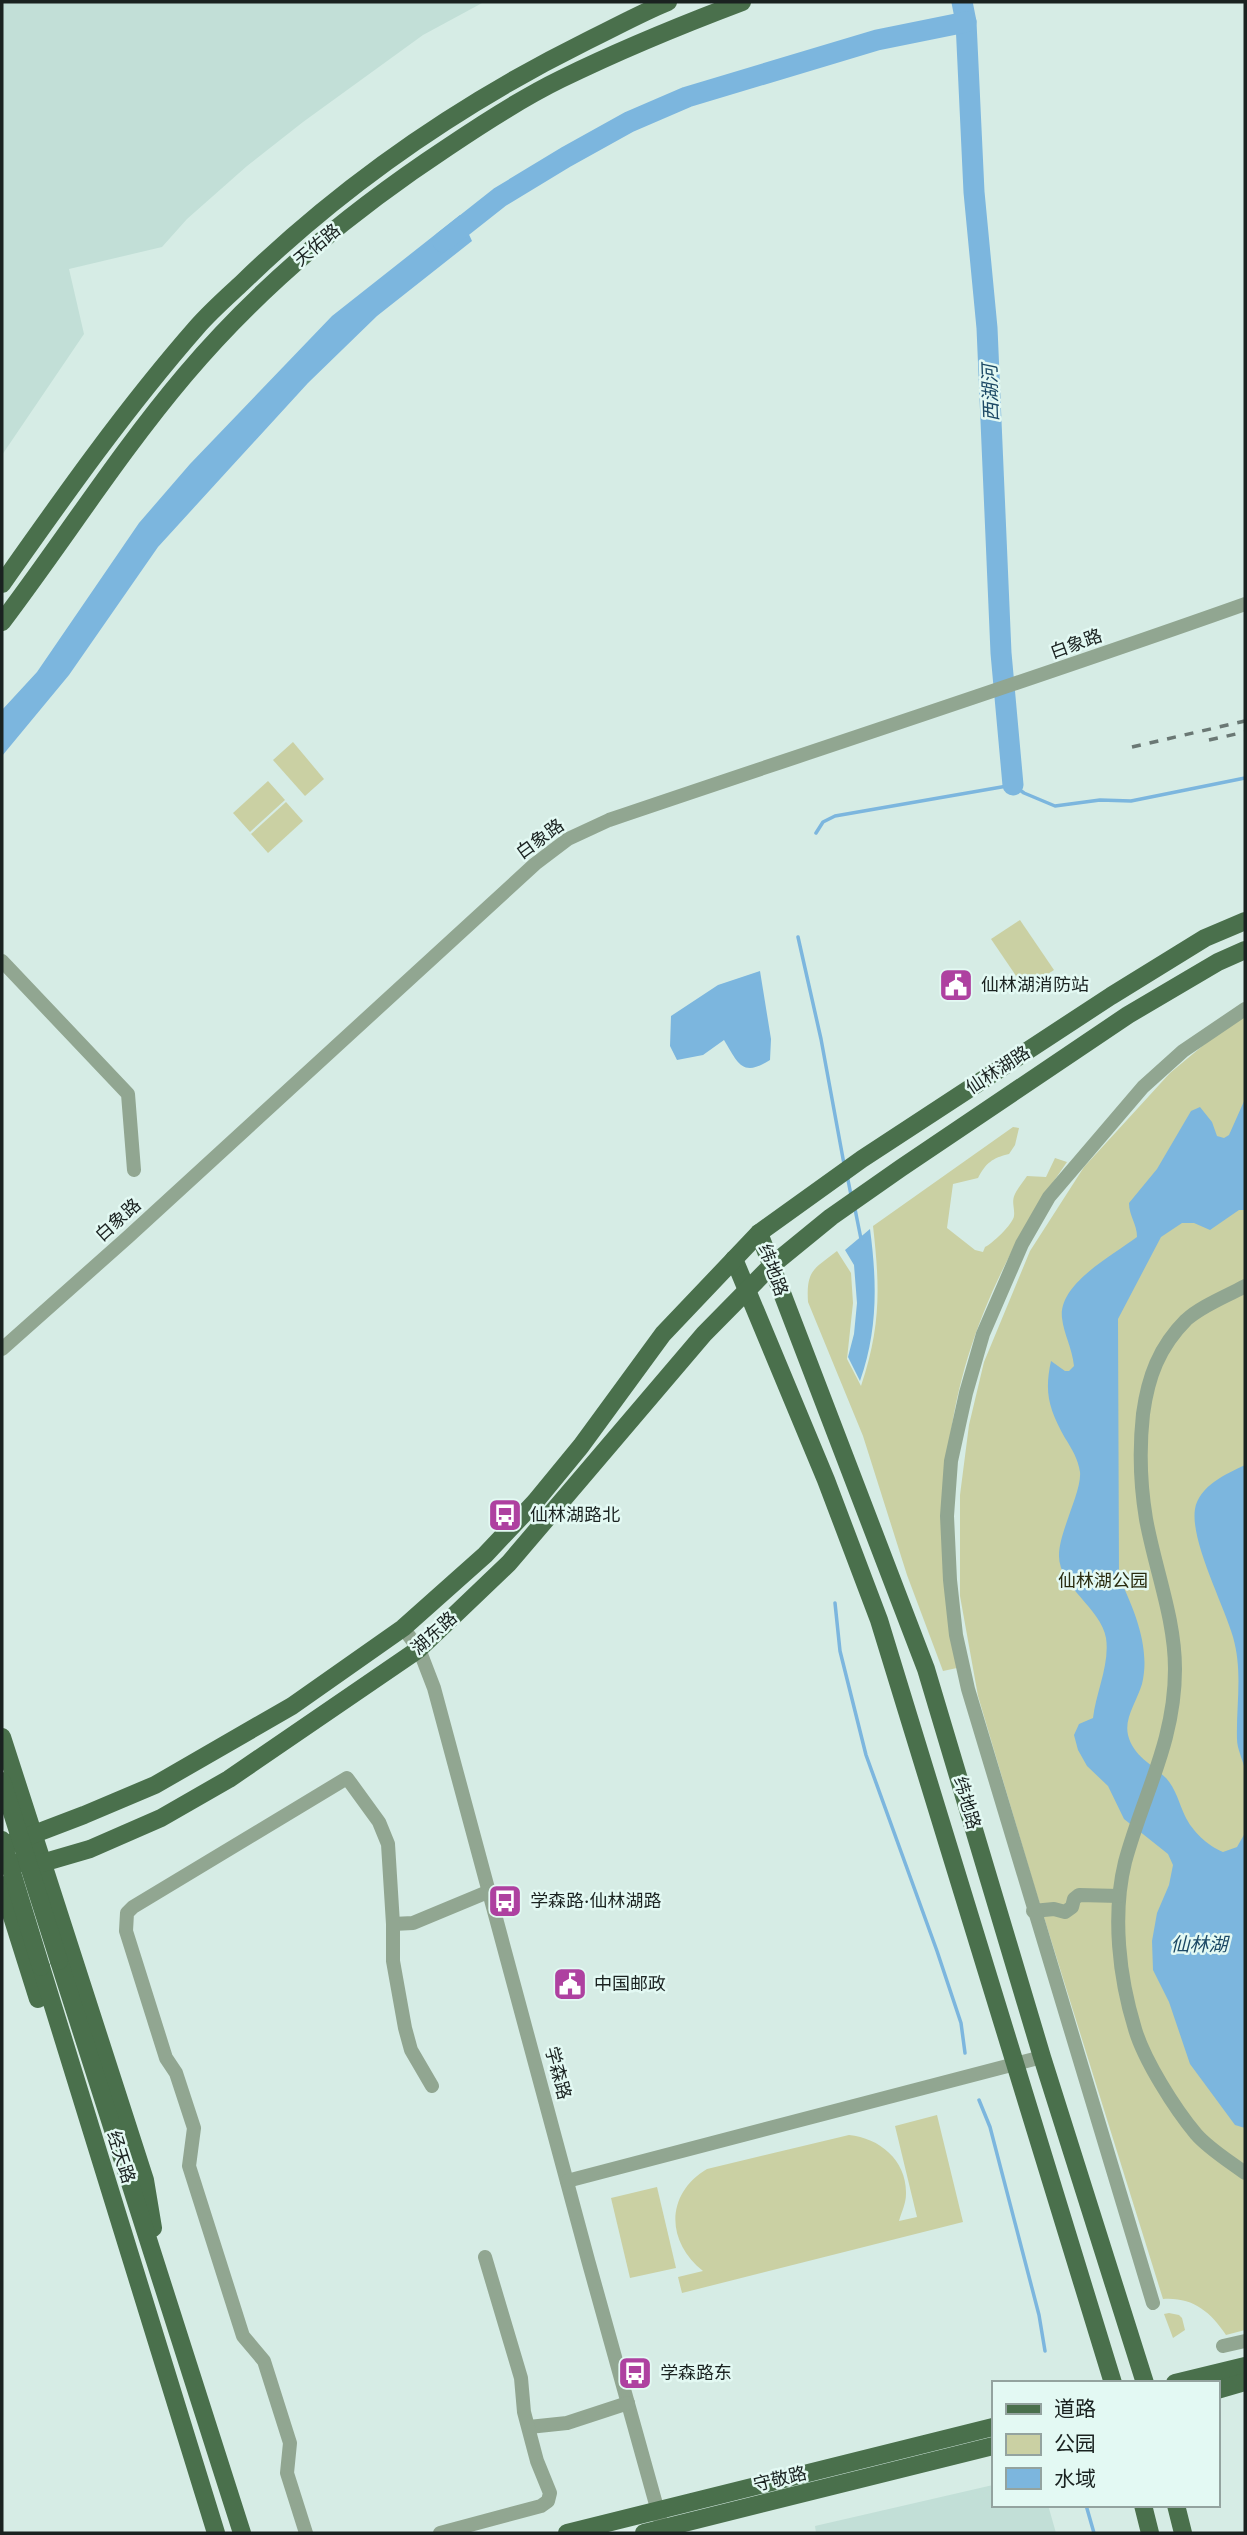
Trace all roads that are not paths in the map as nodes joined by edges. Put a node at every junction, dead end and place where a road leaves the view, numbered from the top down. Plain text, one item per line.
1 (668, 2) edge
2 (742, 2) edge
3 (2, 584) edge
4 (1245, 604) edge
5 (2, 622) edge
6 (1245, 921) edge
7 (1245, 950) edge
8 (2, 961) edge
9 (1245, 1009) edge
10 (134, 1170) dead end
11 (759, 1233) junction
12 (734, 1259) junction
13 (772, 1266) junction
14 (1245, 1286) edge
15 (746, 1290) junction
16 (2, 1349) edge
17 (403, 1628) junction
18 (419, 1649) junction
19 (2, 1737) edge
20 (2, 1781) edge
21 (33, 1836) junction
22 (2, 1843) edge
23 (2, 1863) edge
24 (43, 1863) junction
25 (2, 1885) edge
26 (489, 1891) junction
27 (1119, 1896) junction
28 (1033, 1911) junction
29 (393, 1924) junction
30 (1042, 2057) junction
31 (1016, 2066) junction
32 (432, 2086) dead end
33 (1245, 2173) edge
34 (567, 2181) junction
35 (485, 2257) dead end
36 (166, 2297) junction
37 (1153, 2303) dead end
38 (146, 2308) junction
39 (1245, 2341) edge
40 (1223, 2346) dead end
41 (1245, 2366) edge
42 (1112, 2381) edge
43 (1145, 2381) edge
44 (1183, 2381) edge
45 (1245, 2382) edge
46 (1219, 2389) edge
47 (628, 2403) junction
48 (529, 2427) junction
49 (992, 2427) edge
50 (992, 2446) edge
51 (1144, 2507) edge
52 (1176, 2507) edge
53 (657, 2510) junction
54 (663, 2531) edge
55 (216, 2533) edge
56 (242, 2533) edge
57 (306, 2533) edge
58 (440, 2533) edge
59 (566, 2533) edge
60 (644, 2533) edge
61 (1150, 2533) edge
62 (1183, 2533) edge

1 - 3 main road, 天佑路
2 - 5 main road, 天佑路
4 - 16 street, 白象路
6 - 11 main road, 仙林湖路
7 - 13 main road, 仙林湖路
8 - 10 street
9 - 28 street
11 - 12 main road, 湖东路
11 - 13 main road, 纬地路
12 - 15 main road, 纬地路
12 - 17 main road, 湖东路
13 - 15 main road, 湖东路
13 - 30 main road, 纬地路
14 - 27 street
15 - 18 main road, 湖东路
15 - 31 main road, 纬地路
17 - 18 street, 学森路
17 - 21 main road, 湖东路
18 - 24 main road, 湖东路
18 - 26 street, 学森路
19 - 21 main road
20 - 36 main road, 经天路, bridge
21 - 22 main road, 湖东路
21 - 24 main road
22 - 38 main road, 经天路, bridge
23 - 24 main road, 湖东路
24 - 36 main road
25 - 38 main road
26 - 29 street
26 - 34 street, 学森路
27 - 28 street
27 - 33 street
28 - 37 street
29 - 32 street
29 - 57 street
30 - 31 street
30 - 43 main road, 纬地路
31 - 34 street
31 - 42 main road, 纬地路
34 - 47 street, 学森路
35 - 48 street
36 - 56 main road, 经天路
38 - 55 main road, 经天路
39 - 40 street
41 - 44 main road
45 - 46 main road
47 - 48 street
47 - 53 street, 学森路
48 - 58 street
49 - 53 main road, 守敬路
50 - 54 main road, 守敬路
51 - 61 main road
52 - 62 main road
53 - 54 street, 学森路
53 - 59 main road, 守敬路
54 - 60 main road, 守敬路

